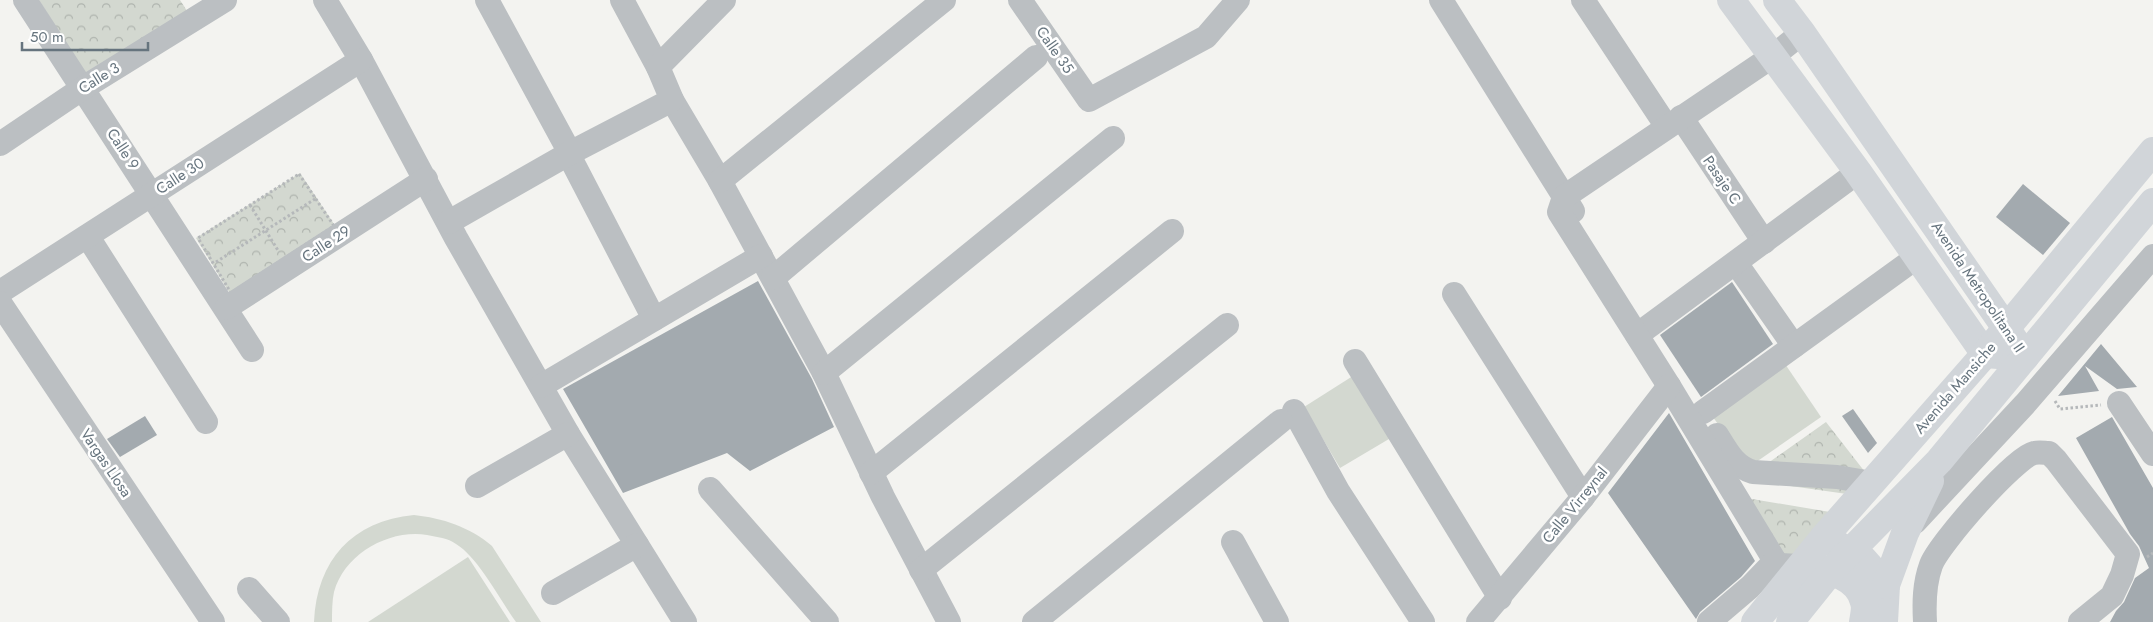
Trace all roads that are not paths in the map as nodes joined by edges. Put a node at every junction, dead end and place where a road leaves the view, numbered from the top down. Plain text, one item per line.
1 (25, 0) edge
2 (225, 0) edge
3 (325, 0) edge
4 (487, 0) edge
5 (622, 0) edge
6 (724, 0) edge
7 (944, 0) edge
8 (1020, 0) edge
9 (1238, 0) edge
10 (1441, 0) edge
11 (1583, 0) edge
12 (1731, 0) edge
13 (1777, 0) edge
14 (1802, 33) junction
15 (1773, 56) junction
16 (1036, 57) dead end
17 (361, 60) junction
18 (658, 67) junction
19 (83, 88) junction
20 (672, 100) junction
21 (1674, 122) junction
22 (1113, 138) dead end
23 (0, 144) edge
24 (2153, 151) edge
25 (571, 158) junction
26 (1858, 172) junction
27 (426, 179) junction
28 (720, 181) junction
29 (152, 194) junction
30 (1564, 197) junction
31 (2153, 202) edge
32 (449, 222) junction
33 (1172, 231) dead end
34 (88, 237) junction
35 (1764, 242) junction
36 (761, 256) junction
37 (2153, 256) edge
38 (1917, 257) junction
39 (1736, 263) junction
40 (773, 278) junction
41 (0, 292) edge
42 (1454, 294) dead end
43 (0, 303) edge
44 (226, 308) junction
45 (654, 319) junction
46 (1227, 325) dead end
47 (2007, 327) junction
48 (1643, 331) junction
49 (1794, 346) junction
50 (252, 350) dead end
51 (1986, 354) junction
52 (2025, 357) junction
53 (1355, 361) dead end
54 (824, 373) junction
55 (541, 386) junction
56 (1669, 386) junction
57 (2119, 403) dead end
58 (1703, 412) junction
59 (206, 422) dead end
60 (568, 434) junction
61 (2153, 454) edge
62 (1939, 461) junction
63 (871, 473) junction
64 (1872, 483) junction
65 (476, 486) dead end
66 (710, 489) dead end
67 (1583, 497) junction
68 (1905, 533) junction
69 (1824, 537) junction
70 (1232, 542) dead end
71 (637, 545) junction
72 (1850, 551) junction
73 (1787, 563) junction
74 (921, 570) junction
75 (1831, 571) junction
76 (1886, 585) junction
77 (249, 589) dead end
78 (553, 593) dead end
79 (1500, 598) junction
80 (213, 622) edge
81 (278, 622) edge
82 (685, 622) edge
83 (827, 622) edge
84 (948, 622) edge
85 (1034, 622) edge
86 (1277, 622) edge
87 (1423, 622) edge
88 (1478, 622) edge
89 (1709, 622) edge
90 (1755, 622) edge
91 (1790, 622) edge
92 (1863, 622) edge
93 (1884, 622) edge
94 (1925, 622) edge
95 (2080, 622) edge

1 - 19 street, Calle 9
2 - 19 street, Calle 3
3 - 17 street
4 - 25 street
5 - 18 street
6 - 18 street
7 - 28 street
8 - 9 street, Calle 35
10 - 30 street
11 - 21 street, Pasaje C
12 - 15 main road, Avenida Metropolitana II
13 - 14 main road, Avenida Metropolitana II
14 - 15 street
14 - 47 main road, Avenida Metropolitana II
15 - 21 street
15 - 26 main road, Avenida Metropolitana II
16 - 40 street
17 - 27 street
17 - 29 street, Calle 30
18 - 20 street
19 - 23 street, Calle 3
19 - 29 street, Calle 9
20 - 25 street
20 - 28 street
21 - 30 street
21 - 35 street, Pasaje C
22 - 54 street
24 - 47 main road, Avenida Mansiche
25 - 32 street
25 - 45 street
26 - 35 street
26 - 38 main road, Avenida Metropolitana II
27 - 32 street
27 - 44 street, Calle 29
28 - 36 street
29 - 34 street, Calle 30
29 - 44 street, Calle 9
30 - 48 street
31 - 52 main road
32 - 55 street
33 - 63 street
34 - 41 street, Calle 30
34 - 59 street
35 - 39 street
36 - 40 street
36 - 45 street
37 - 68 street
38 - 49 street
38 - 51 main road, Avenida Metropolitana II
39 - 48 street
39 - 49 street
40 - 54 street
42 - 67 street
43 - 80 street, Vargas Llosa
44 - 50 street, Calle 9
45 - 55 street
46 - 74 street
47 - 51 main road, Avenida Mansiche
47 - 52 main road, Avenida Metropolitana II
48 - 56 street
48 - 58 street
49 - 58 street
51 - 52 main road, Avenida Metropolitana II
51 - 64 main road, Avenida Mansiche
52 - 62 main road
53 - 79 street
54 - 63 street
55 - 60 street
56 - 67 street, Calle Virreynal
56 - 73 street
57 - 61 street
58 - 64 street
60 - 65 street
60 - 71 street
62 - 68 main road
62 - 72 main road
63 - 74 street
64 - 69 main road, Avenida Mansiche
66 - 83 street
67 - 79 street, Calle Virreynal
68 - 76 main road
69 - 72 main road
69 - 73 main road, Avenida Mansiche
70 - 86 street
71 - 78 street
71 - 82 street
72 - 75 main road
72 - 76 main road
73 - 75 main road
73 - 89 street
73 - 90 main road, Avenida Mansiche
74 - 84 street
75 - 91 main road
75 - 92 main road
76 - 93 main road
77 - 81 street
79 - 88 street, Calle Virreynal
85 - 87 street
94 - 95 street

